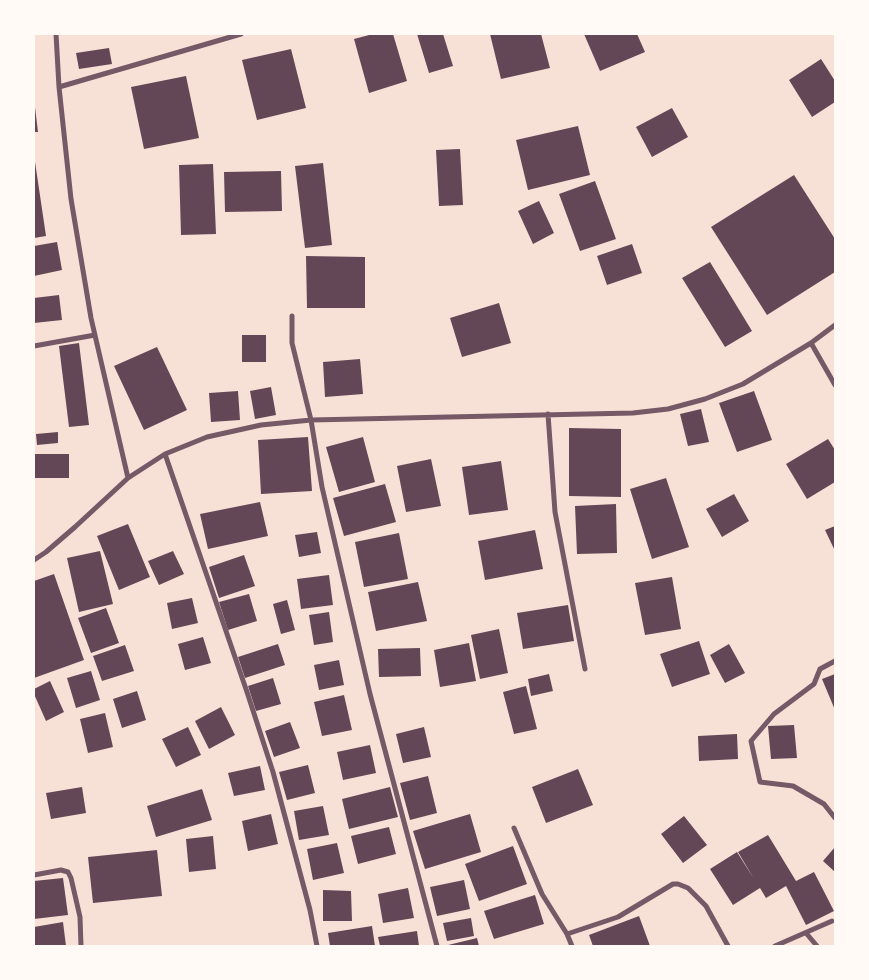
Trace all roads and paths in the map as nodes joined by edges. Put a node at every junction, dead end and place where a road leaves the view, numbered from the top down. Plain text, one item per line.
1 (56, 34) edge
2 (241, 34) edge
3 (59, 87) junction
4 (292, 316) dead end
5 (835, 326) edge
6 (95, 335) junction
7 (811, 343) junction
8 (34, 346) edge
9 (835, 385) edge
10 (548, 414) junction
11 (311, 420) junction
12 (165, 454) junction
13 (128, 478) junction
14 (34, 560) edge
15 (835, 661) edge
16 (585, 669) dead end
17 (835, 818) edge
18 (514, 828) dead end
19 (34, 875) edge
20 (832, 921) dead end
21 (806, 933) junction
22 (567, 934) junction
23 (81, 946) edge
24 (317, 946) edge
25 (437, 946) edge
26 (572, 946) edge
27 (728, 946) edge
28 (775, 946) edge
29 (818, 946) edge

1 - 3 street
2 - 3 street
3 - 6 street
4 - 11 street
5 - 7 street
6 - 8 street
6 - 13 street
7 - 9 street
7 - 10 street
10 - 11 street
10 - 16 street
11 - 12 street
11 - 25 street
12 - 13 street
12 - 24 street
13 - 14 street
15 - 17 street
18 - 22 street
19 - 23 street
20 - 21 street
21 - 28 street
21 - 29 street
22 - 26 street
22 - 27 street

